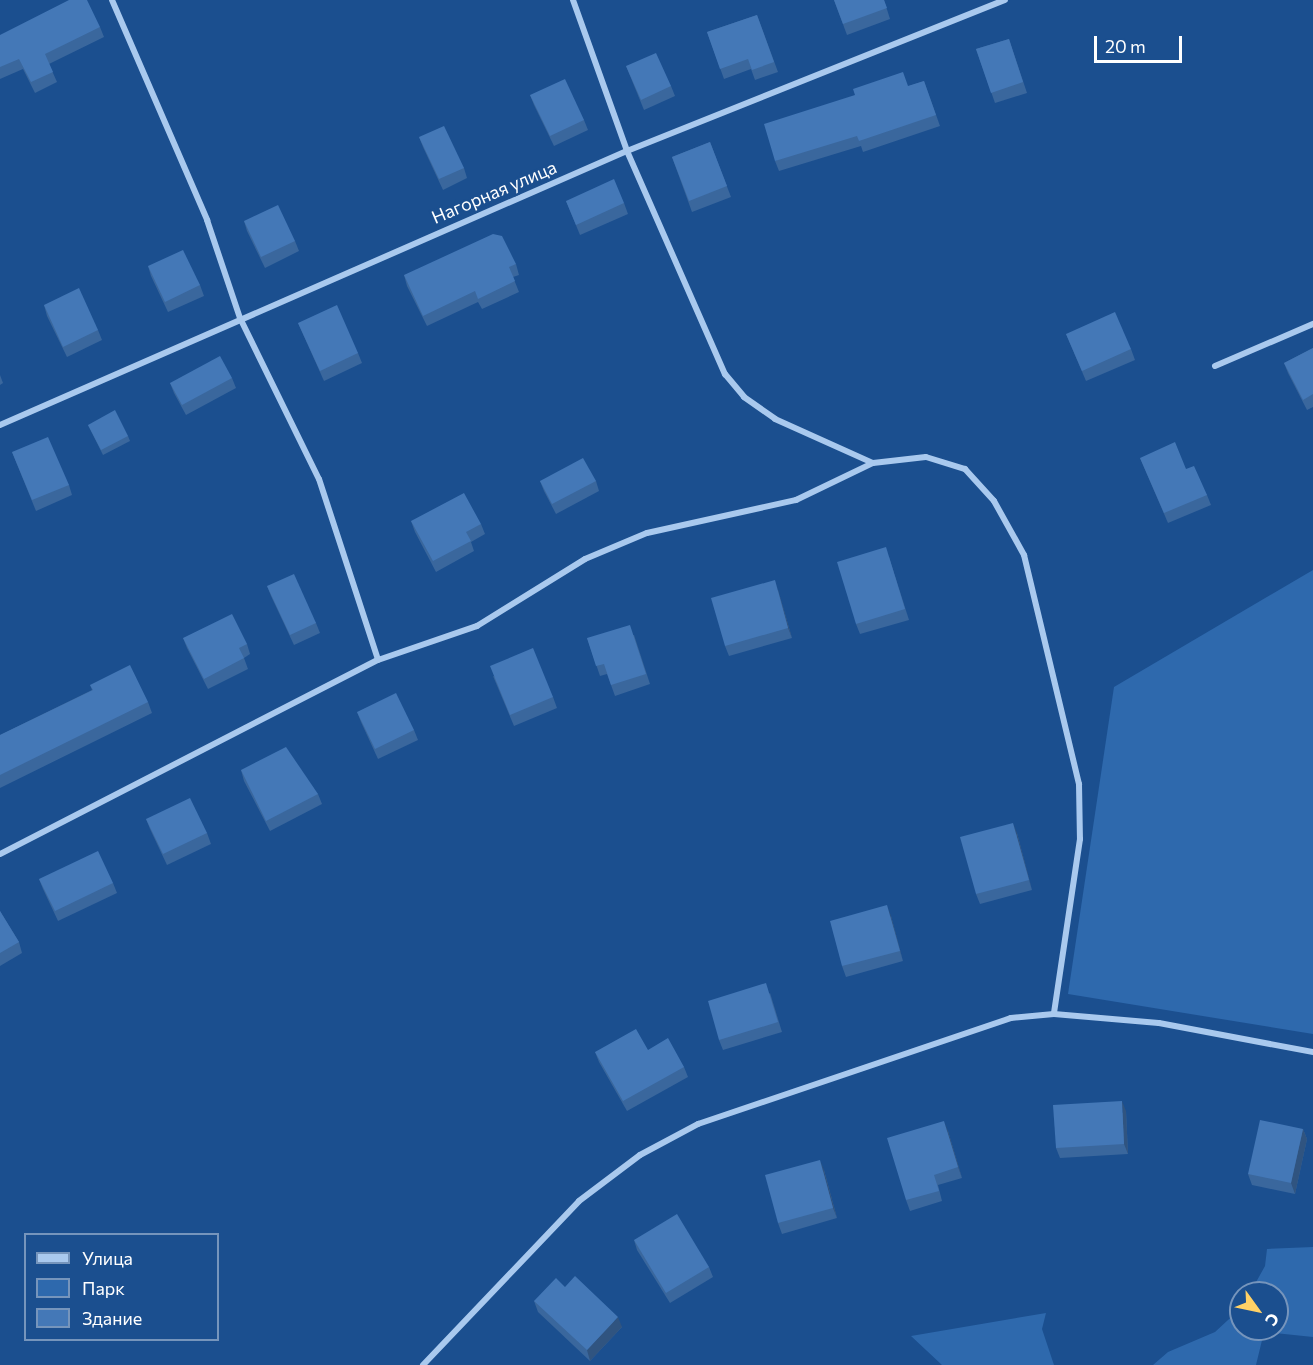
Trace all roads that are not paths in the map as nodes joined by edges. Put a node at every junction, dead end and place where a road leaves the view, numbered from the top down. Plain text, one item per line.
1 (112, 0) edge
2 (573, 0) edge
3 (1005, 0) edge
4 (627, 151) junction
5 (240, 318) junction
6 (1313, 324) edge
7 (1215, 366) dead end
8 (0, 425) edge
9 (873, 463) junction
10 (378, 660) junction
11 (0, 854) edge
12 (1054, 1014) junction
13 (1313, 1052) edge
14 (423, 1365) edge

1 - 5 street
2 - 4 street
3 - 4 street, Нагорная улица
4 - 5 street, Нагорная улица
4 - 9 street
5 - 8 street, Нагорная улица
5 - 10 street
6 - 7 street
9 - 10 street
9 - 12 street
10 - 11 street
12 - 13 street
12 - 14 street

